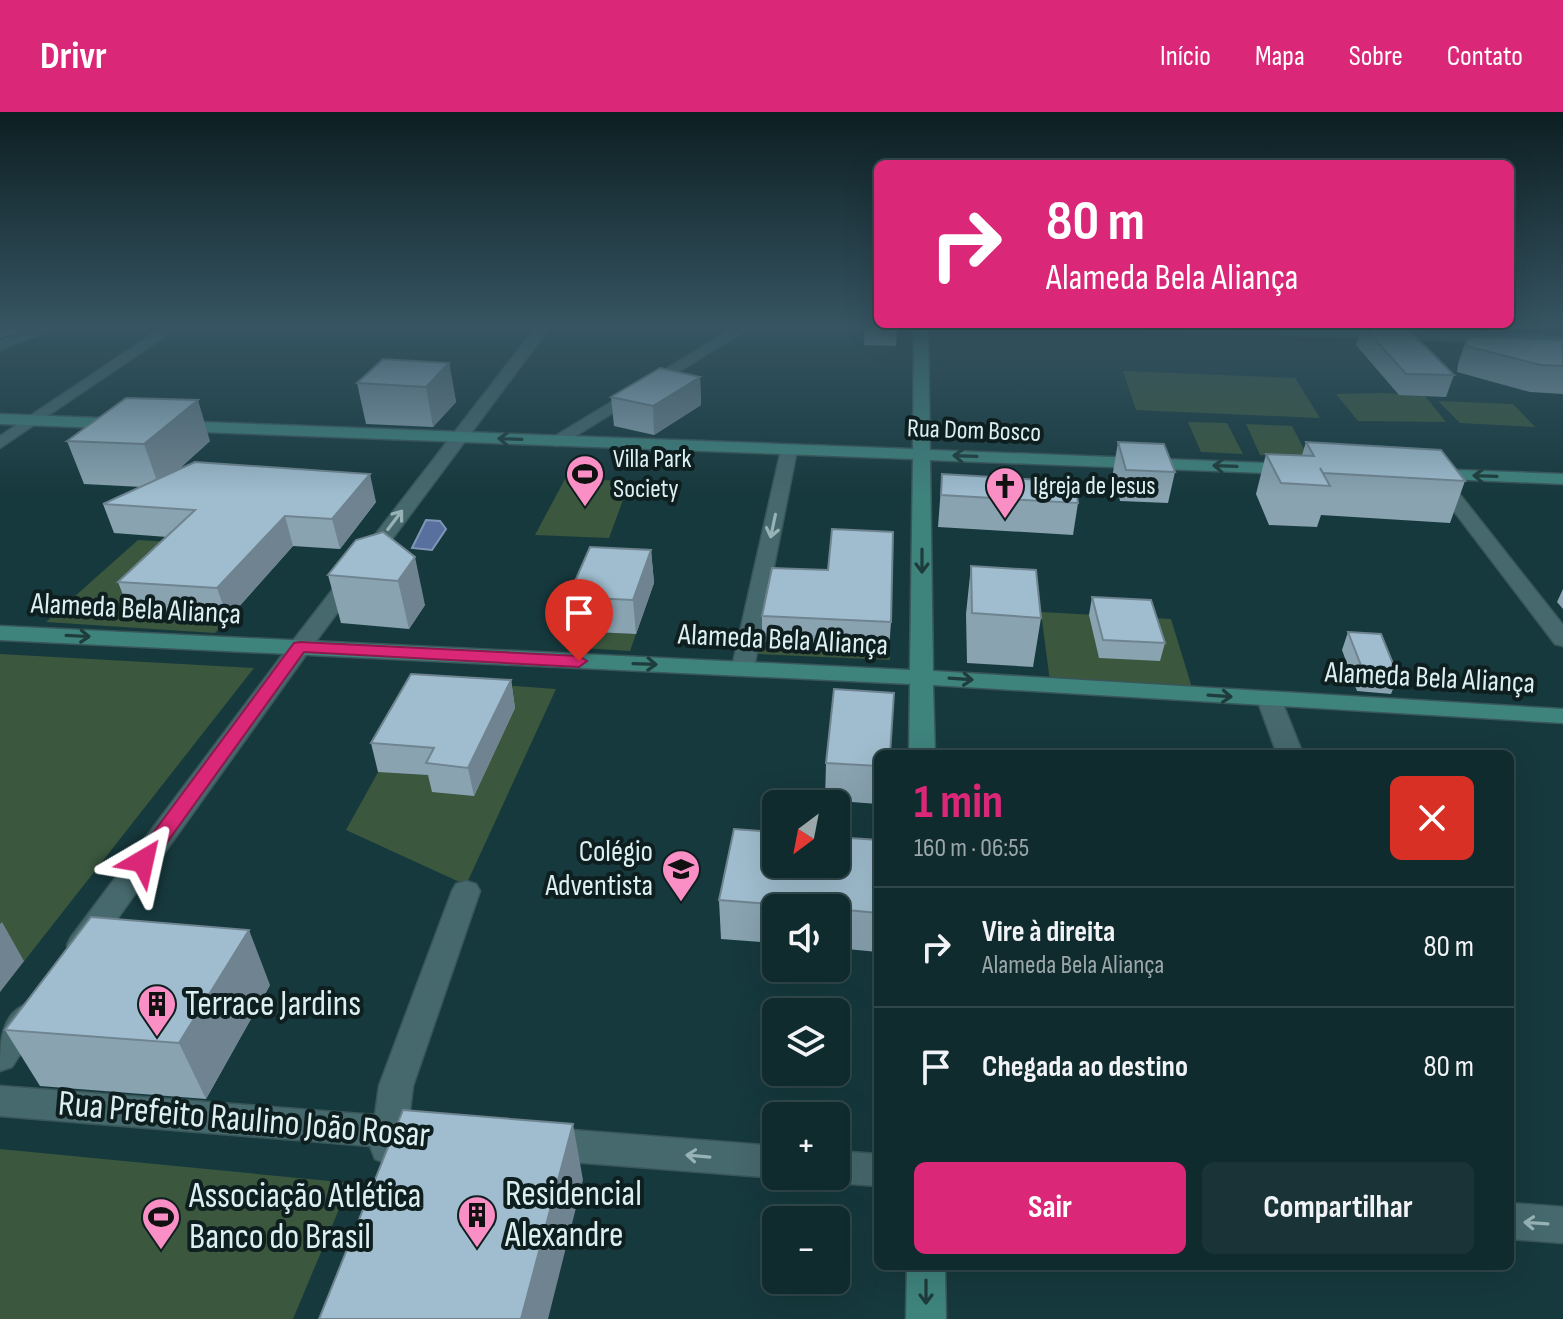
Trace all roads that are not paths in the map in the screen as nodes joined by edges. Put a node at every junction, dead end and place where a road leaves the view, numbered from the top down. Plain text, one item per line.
1 (89, 383) edge
2 (499, 383) edge
3 (651, 383) edge
4 (921, 383) edge
5 (0, 419) edge
6 (34, 421) junction
7 (457, 437) junction
8 (555, 441) junction
9 (0, 443) edge
10 (789, 450) junction
11 (922, 455) junction
12 (1303, 469) edge
13 (1405, 473) edge
14 (1435, 475) junction
15 (1563, 479) edge
16 (0, 633) edge
17 (1563, 639) edge
18 (300, 647) junction
19 (743, 667) junction
20 (921, 676) junction
21 (1269, 699) junction
22 (1563, 716) edge
23 (922, 750) edge
24 (1288, 750) edge
25 (466, 891) dead end
26 (65, 968) edge
27 (46, 993) edge
28 (0, 1057) edge
29 (0, 1101) edge
30 (389, 1132) junction
31 (466, 1138) edge
32 (513, 1141) edge
33 (762, 1161) edge
34 (850, 1168) edge
35 (874, 1170) edge
36 (382, 1183) edge
37 (1514, 1221) edge
38 (1563, 1225) edge
39 (926, 1270) edge
40 (926, 1319) edge

1 - 6 street
2 - 7 street
3 - 8 street
4 - 11 street
5 - 6 street, Rua Dom Bosco
6 - 7 street, Rua Dom Bosco
6 - 9 street
8 -> 7 street, Rua Dom Bosco
18 -> 7 street
8 - 10 street, Rua Dom Bosco
10 - 11 street, Rua Dom Bosco
10 -> 19 street
12 -> 11 street, Rua Dom Bosco
11 -> 20 street
13 - 14 street
15 -> 14 street
14 - 17 street
16 -> 18 street, Alameda Bela Aliança
18 -> 19 street, Alameda Bela Aliança
18 - 26 street
19 - 20 street, Alameda Bela Aliança
20 -> 21 street, Alameda Bela Aliança
20 - 23 street
21 - 22 street, Alameda Bela Aliança
21 - 24 street
25 - 30 street
27 - 28 street
29 - 30 street, Rua Prefeito Raulino João Rosar
30 - 31 street, Rua Prefeito Raulino João Rosar
30 - 36 street
33 -> 32 street
34 - 35 street
38 -> 37 street
39 -> 40 street

